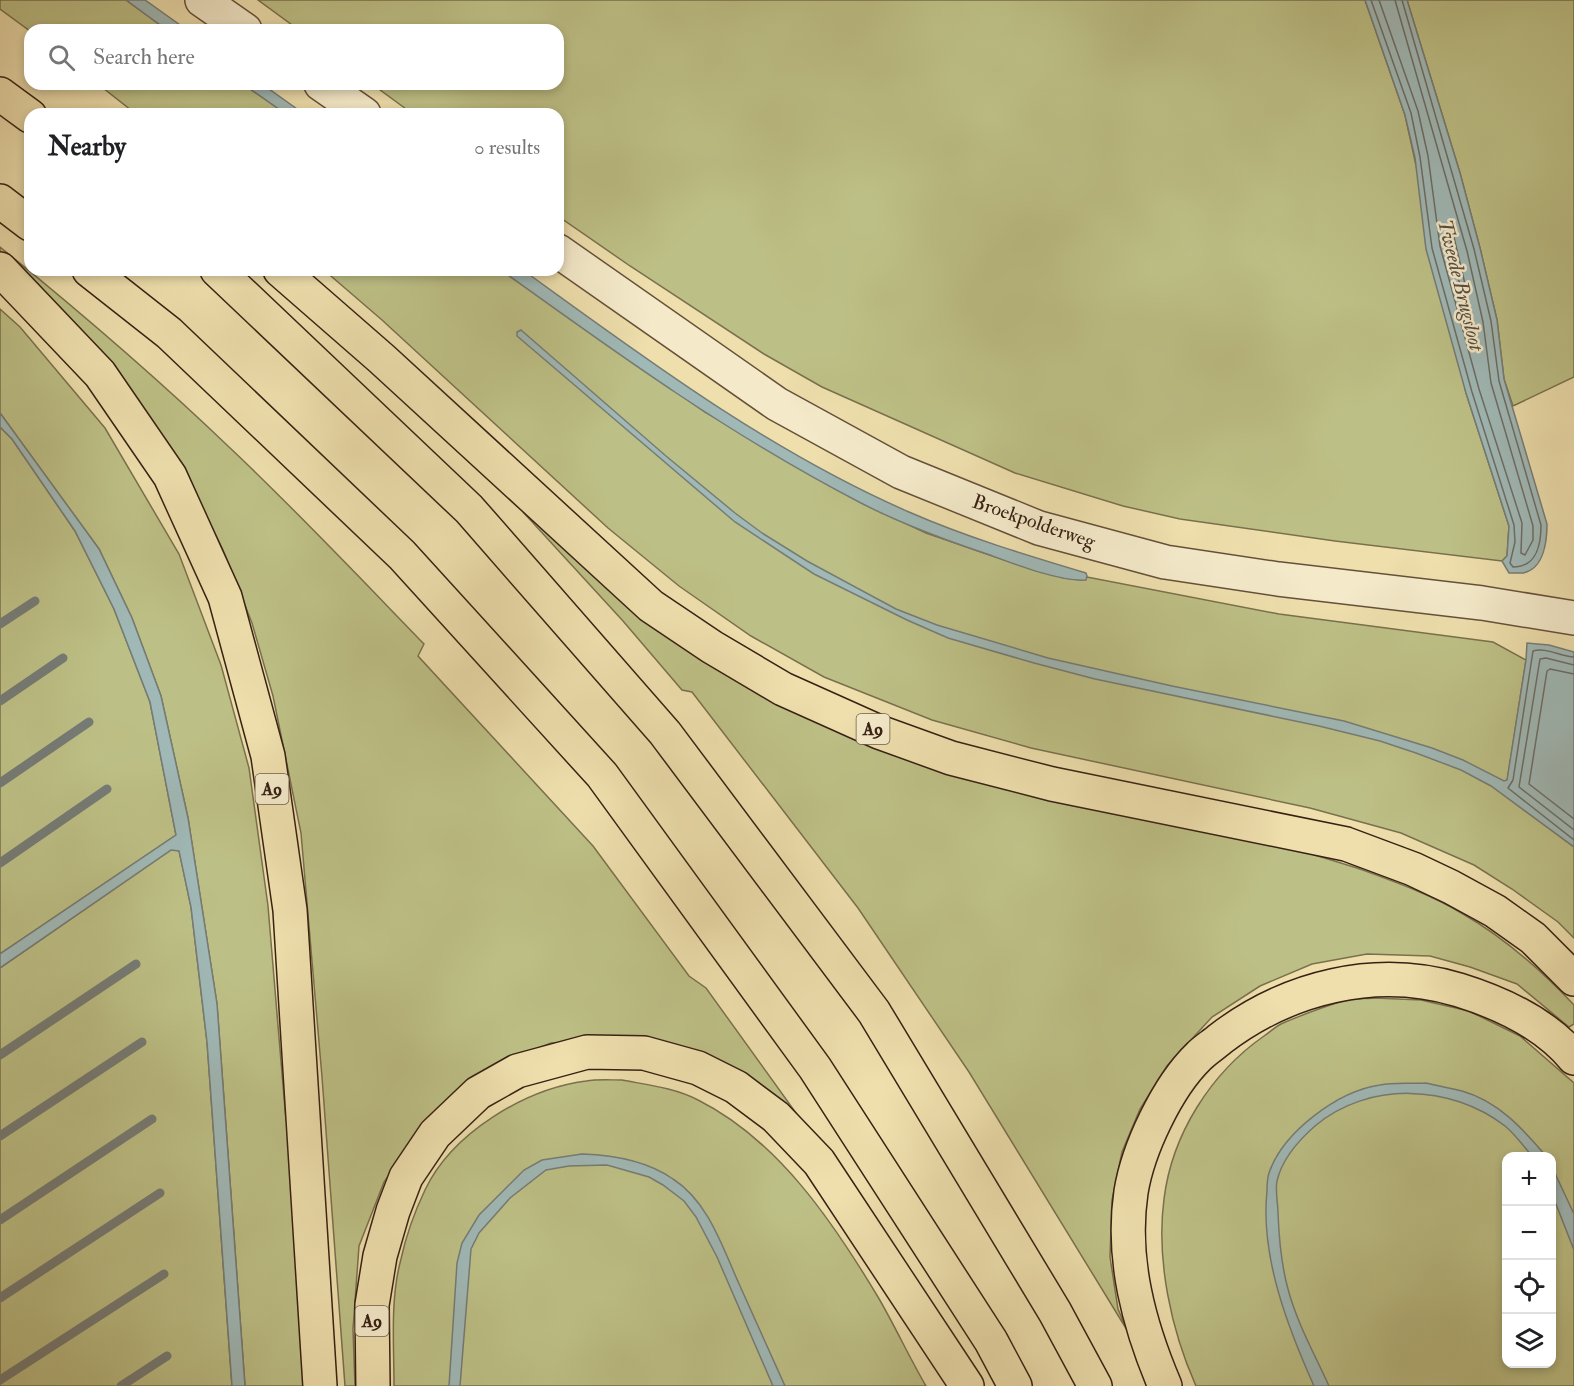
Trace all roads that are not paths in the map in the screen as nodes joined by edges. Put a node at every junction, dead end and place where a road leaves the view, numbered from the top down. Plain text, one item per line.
1 (202, 0) edge
2 (236, 24) edge
3 (330, 90) edge
4 (0, 94) edge
5 (355, 108) edge
6 (24, 112) edge
7 (0, 201) edge
8 (24, 219) edge
9 (564, 255) edge
10 (0, 269) edge
11 (97, 276) edge
12 (223, 276) edge
13 (287, 276) edge
14 (1574, 618) edge
15 (1574, 979) edge
16 (1574, 1058) edge
17 (320, 1386) edge
18 (373, 1386) edge
19 (967, 1386) edge
20 (1015, 1386) edge
21 (1095, 1386) edge
22 (1165, 1386) edge

1 - 2 street
3 - 5 street
4 - 6 highway
7 - 8 highway
9 - 14 street, Broekpolderweg
10 - 17 highway, A9
11 - 20 highway
12 - 21 highway
13 - 15 highway, A9
16 - 22 highway
18 - 19 highway, A9

